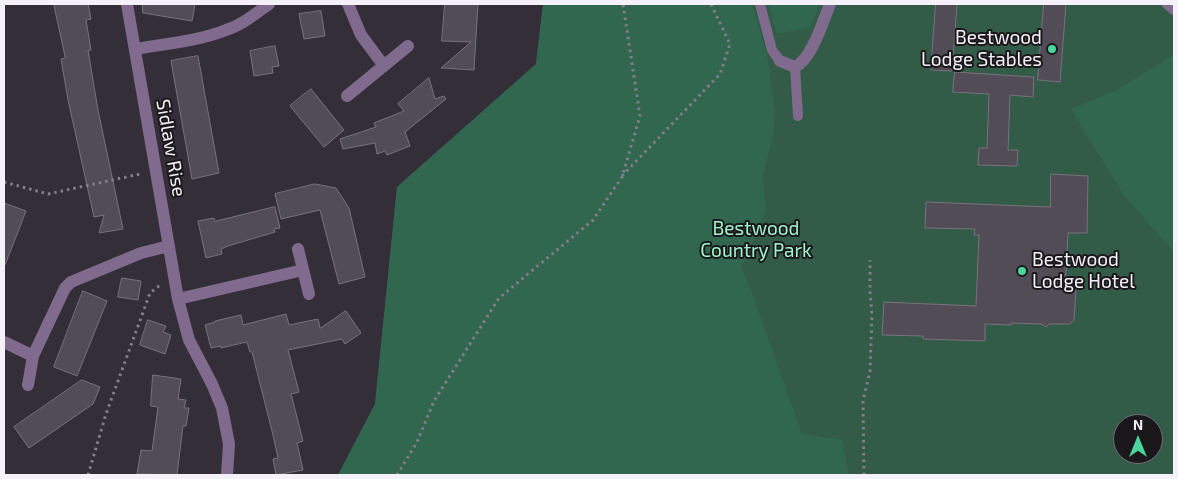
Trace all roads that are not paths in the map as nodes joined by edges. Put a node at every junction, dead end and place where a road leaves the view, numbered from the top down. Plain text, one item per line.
1 (127, 4) edge
2 (268, 4) edge
3 (348, 4) edge
4 (760, 4) edge
5 (830, 4) edge
6 (1168, 4) edge
7 (1174, 9) edge
8 (408, 46) dead end
9 (135, 49) junction
10 (780, 61) joint
11 (384, 66) junction
12 (795, 68) junction
13 (347, 96) dead end
14 (798, 116) dead end
15 (169, 246) junction
16 (298, 249) dead end
17 (303, 270) junction
18 (309, 294) dead end
19 (178, 299) junction
20 (4, 342) edge
21 (33, 356) junction
22 (28, 385) dead end
23 (227, 475) edge

1 - 9 street, Sidlaw Rise
2 - 9 street
3 - 11 street
4 - 10 lane
5 - 12 street
6 - 7 street
8 - 11 street
9 - 15 street, Sidlaw Rise
10 - 12 street
11 - 13 street
12 - 14 lane
15 - 19 street, Sidlaw Rise
15 - 21 street
16 - 17 street
17 - 18 street
17 - 19 street
19 - 23 street, Sidlaw Rise
20 - 21 street
21 - 22 street

